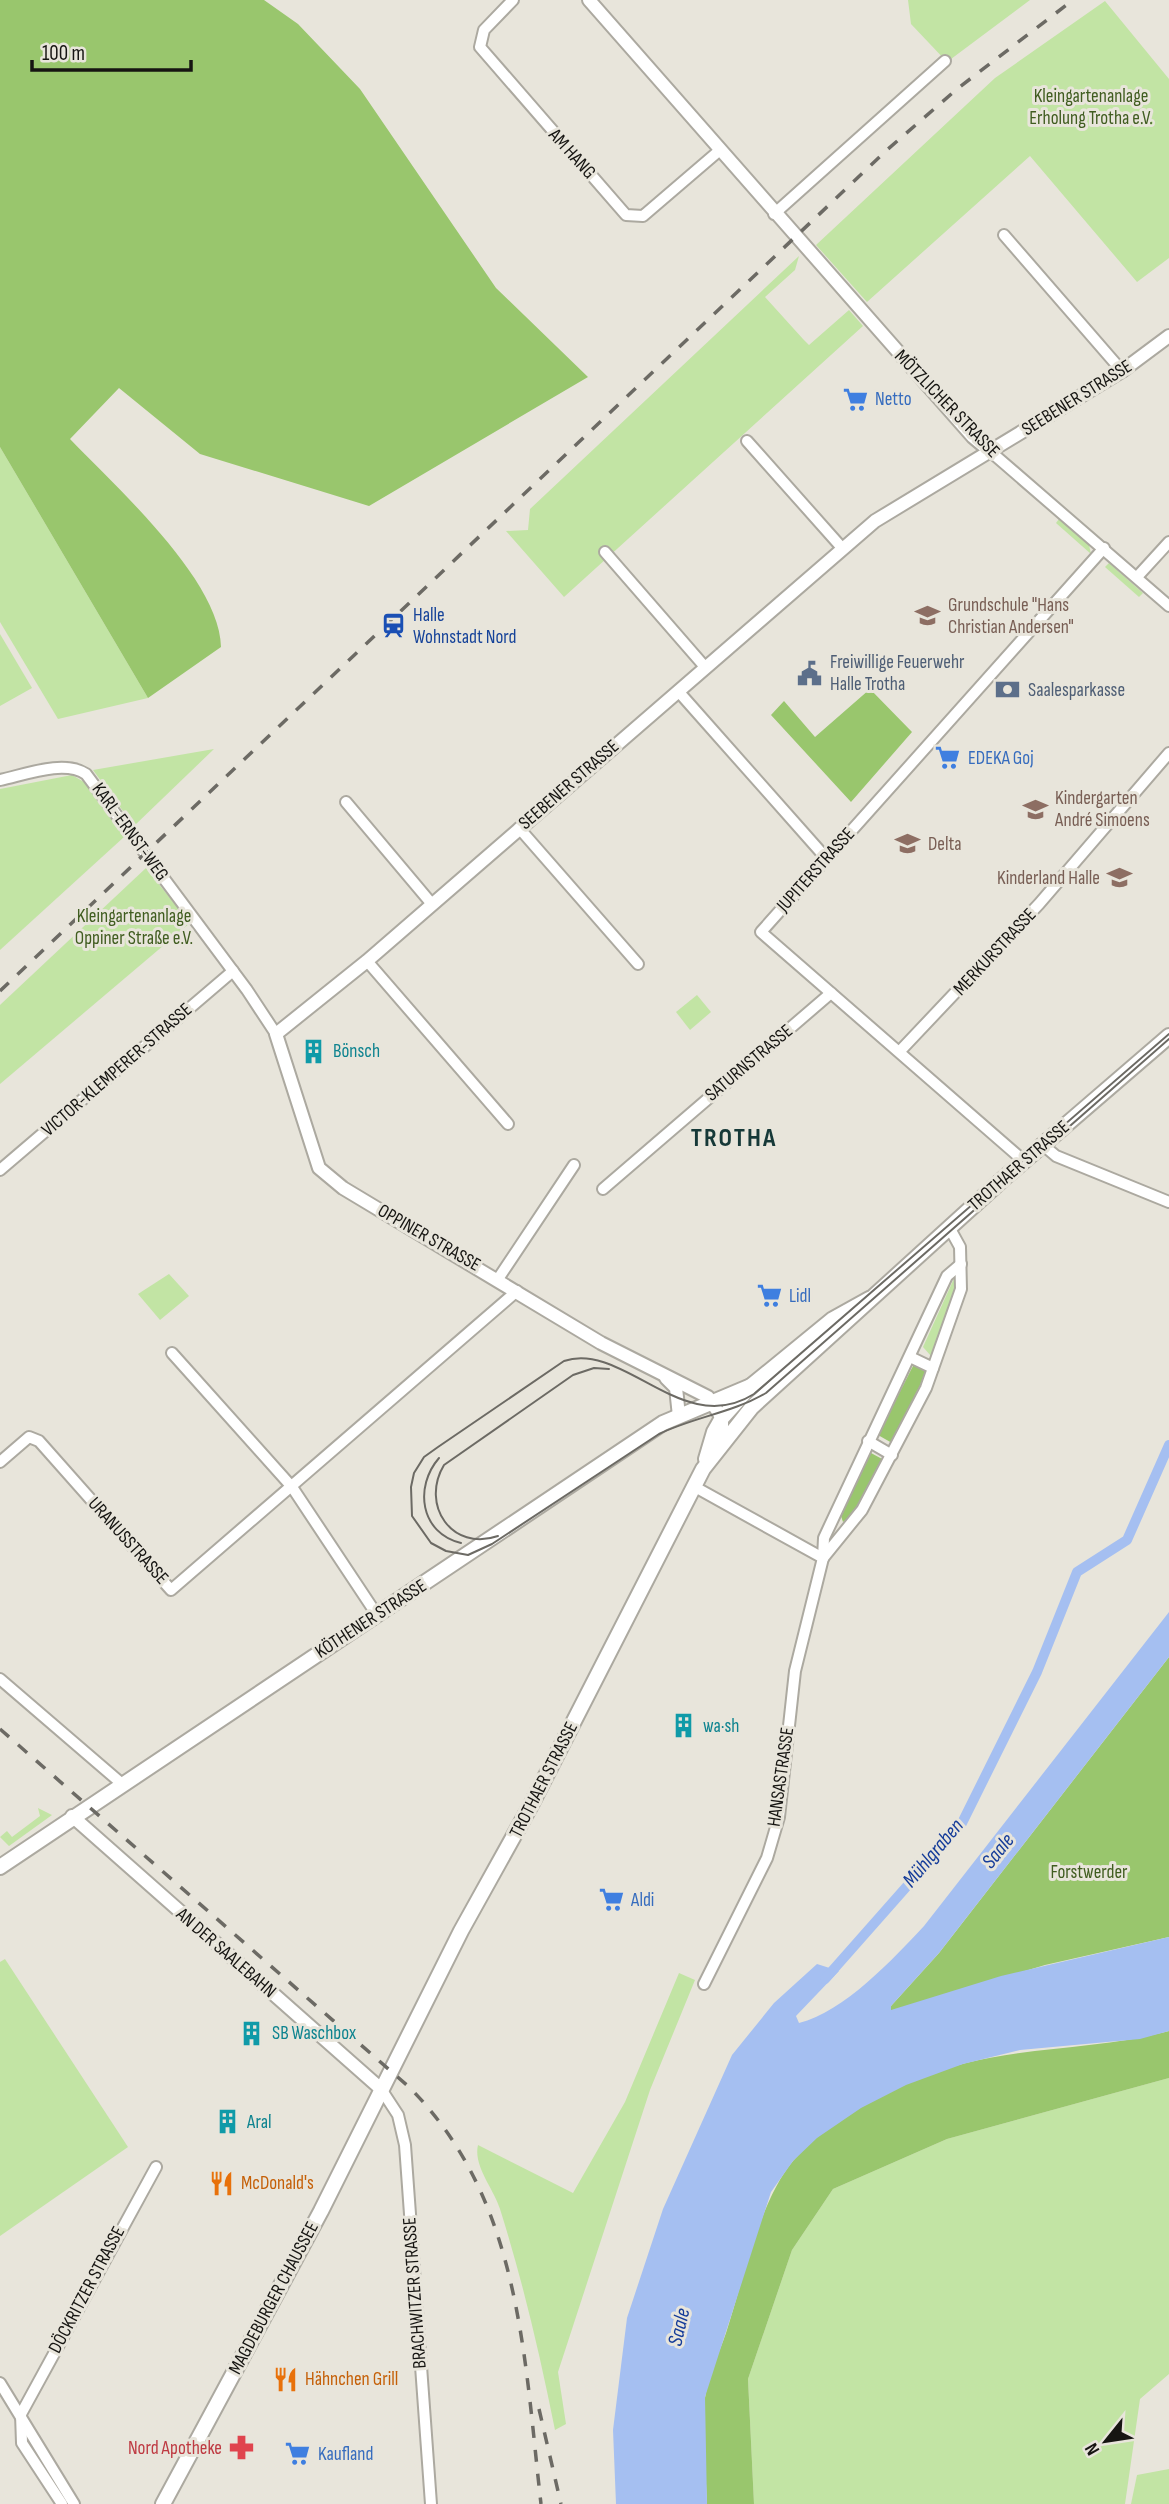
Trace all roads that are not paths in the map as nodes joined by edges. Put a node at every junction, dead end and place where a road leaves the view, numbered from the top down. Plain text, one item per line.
1 (513, 0) edge
2 (589, 0) edge
3 (945, 61) dead end
4 (720, 150) junction
5 (774, 214) junction
6 (1004, 234) dead end
7 (1169, 336) edge
8 (1122, 370) junction
9 (747, 441) dead end
10 (991, 452) junction
11 (1169, 542) edge
12 (1104, 548) junction
13 (843, 549) junction
14 (605, 552) dead end
15 (1137, 577) junction
16 (1169, 606) edge
17 (705, 667) junction
18 (678, 691) junction
19 (1169, 753) edge
20 (0, 780) edge
21 (346, 802) dead end
22 (519, 828) junction
23 (826, 858) junction
24 (431, 903) junction
25 (367, 961) junction
26 (638, 964) dead end
27 (233, 971) junction
28 (831, 993) junction
29 (276, 1034) junction
30 (1169, 1036) edge
31 (900, 1051) junction
32 (508, 1124) dead end
33 (1044, 1145) junction
34 (1024, 1161) junction
35 (574, 1165) dead end
36 (0, 1170) edge
37 (603, 1189) dead end
38 (1169, 1202) edge
39 (949, 1227) junction
40 (961, 1264) junction
41 (498, 1279) junction
42 (517, 1291) junction
43 (870, 1298) junction
44 (172, 1353) dead end
45 (910, 1357) junction
46 (933, 1368) junction
47 (664, 1375) junction
48 (751, 1387) junction
49 (713, 1403) junction
50 (679, 1416) junction
51 (722, 1418) junction
52 (868, 1441) junction
53 (722, 1444) junction
54 (892, 1455) junction
55 (0, 1462) edge
56 (703, 1469) junction
57 (292, 1487) junction
58 (695, 1487) junction
59 (831, 1522) junction
60 (845, 1531) junction
61 (823, 1558) junction
62 (377, 1615) junction
63 (0, 1679) edge
64 (121, 1783) junction
65 (72, 1816) junction
66 (0, 1867) edge
67 (704, 1984) dead end
68 (381, 2089) junction
69 (156, 2167) dead end
70 (0, 2383) edge
71 (21, 2414) junction
72 (62, 2504) edge
73 (74, 2504) edge
74 (163, 2504) edge
75 (431, 2504) edge

1 - 4 street, AM HANG
2 - 4 street, MÖTZLICHER STRASSE
3 - 5 street
4 - 5 street, MÖTZLICHER STRASSE
5 - 10 street, MÖTZLICHER STRASSE
6 - 8 street
7 - 8 street, SEEBENER STRASSE
8 - 10 street, SEEBENER STRASSE
9 - 13 street
10 - 12 street, MÖTZLICHER STRASSE
10 - 13 street, SEEBENER STRASSE
11 - 15 street
12 - 15 street, MÖTZLICHER STRASSE
12 - 23 street, JUPITERSTRASSE
13 - 17 street, SEEBENER STRASSE
14 - 17 street
15 - 16 street, MÖTZLICHER STRASSE
17 - 18 street, SEEBENER STRASSE
18 - 22 street, SEEBENER STRASSE
18 - 23 street
19 - 31 street, MERKURSTRASSE
20 - 27 street, KARL-ERNST-WEG
21 - 24 street
22 - 24 street, SEEBENER STRASSE
22 - 26 street
23 - 28 street, JUPITERSTRASSE
24 - 25 street, SEEBENER STRASSE
25 - 29 street, SEEBENER STRASSE
25 - 32 street
27 - 29 street, KARL-ERNST-WEG
27 - 36 street, VICTOR-KLEMPERER-STRASSE
28 - 31 street, JUPITERSTRASSE
28 - 37 street, SATURNSTRASSE
29 - 41 street, OPPINER STRASSE
30 - 33 main road, TROTHAER STRASSE
31 - 34 street, JUPITERSTRASSE
33 - 34 main road, TROTHAER STRASSE
33 - 38 street
34 - 39 main road, TROTHAER STRASSE
35 - 41 street
39 - 40 street
39 - 43 main road, TROTHAER STRASSE
40 - 45 street, HANSASTRASSE
40 - 46 street
41 - 42 street, OPPINER STRASSE
42 - 47 street, OPPINER STRASSE
42 - 57 street, URANUSSTRASSE
43 - 48 main road, TROTHAER STRASSE
43 - 53 main road, TROTHAER STRASSE
44 - 57 street
45 - 46 street
45 - 52 street, HANSASTRASSE
46 - 54 street
47 - 49 street, OPPINER STRASSE
47 - 50 street
48 - 49 main road, KÖTHENER STRASSE
48 - 51 main road, TROTHAER STRASSE
49 - 50 main road, KÖTHENER STRASSE
49 - 51 street, OPPINER STRASSE
50 - 62 main road, KÖTHENER STRASSE
51 - 53 street
51 - 56 main road, TROTHAER STRASSE
52 - 54 street
52 - 59 street, HANSASTRASSE
53 - 56 main road, TROTHAER STRASSE
54 - 60 street
55 - 57 street, URANUSSTRASSE
56 - 58 main road, TROTHAER STRASSE
57 - 62 street
58 - 61 street
58 - 68 main road, TROTHAER STRASSE
59 - 60 street
59 - 61 street, HANSASTRASSE
60 - 61 street
61 - 67 street, HANSASTRASSE
62 - 64 main road, KÖTHENER STRASSE
63 - 64 street
64 - 65 main road, KÖTHENER STRASSE
65 - 66 main road, KÖTHENER STRASSE
65 - 68 street, AN DER SAALEBAHN
68 - 74 main road, MAGDEBURGER CHAUSSEE
68 - 75 street, BRACHWITZER STRASSE
69 - 71 street, DÖCKRITZER STRASSE
70 - 71 street
71 - 72 street
71 - 73 street

